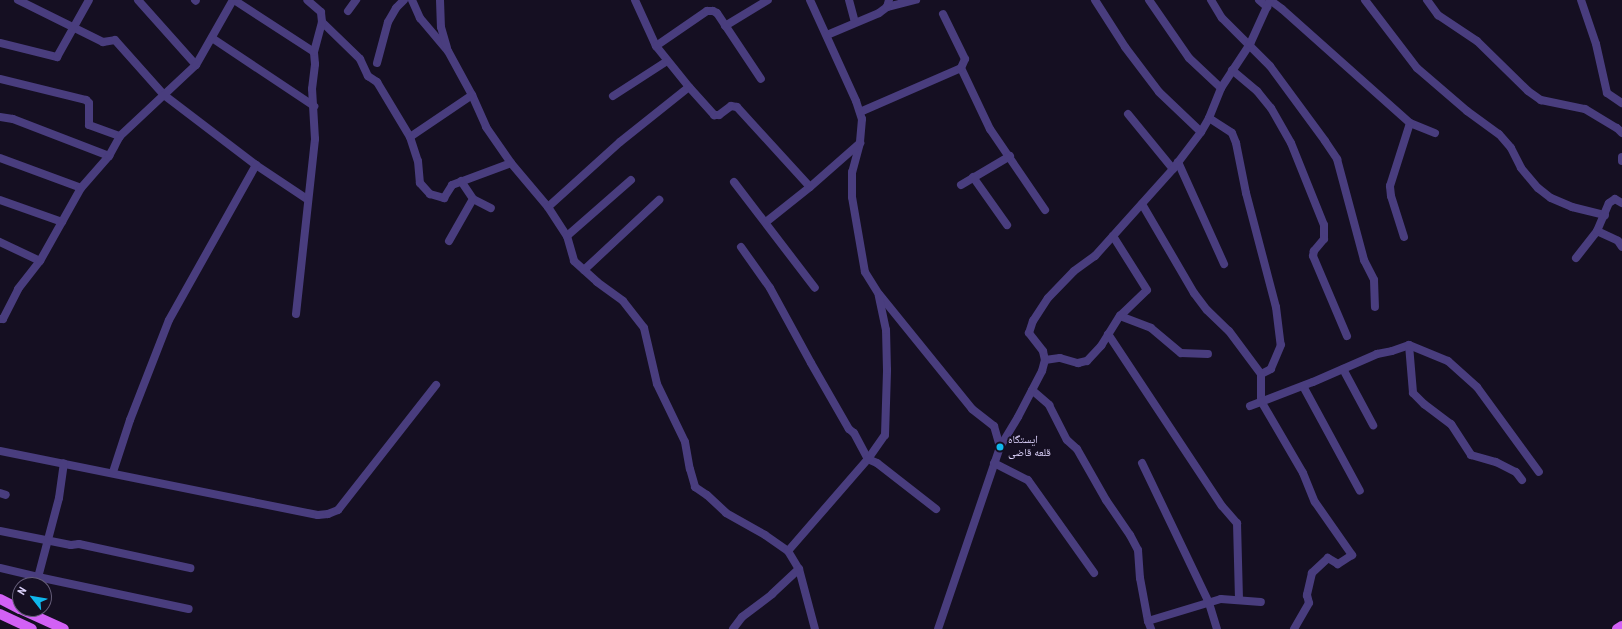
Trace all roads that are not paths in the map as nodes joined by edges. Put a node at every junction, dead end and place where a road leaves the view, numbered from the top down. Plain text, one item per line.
1 (18, 0) edge
2 (89, 0) edge
3 (138, 0) edge
4 (233, 0) edge
5 (308, 0) edge
6 (356, 0) edge
7 (404, 0) edge
8 (412, 0) edge
9 (440, 0) edge
10 (635, 0) edge
11 (768, 0) edge
12 (810, 0) edge
13 (849, 0) edge
14 (916, 0) edge
15 (1095, 0) edge
16 (1149, 0) edge
17 (1211, 0) edge
18 (1259, 0) edge
19 (1365, 0) edge
20 (1427, 0) edge
21 (1581, 0) edge
22 (1269, 3) edge
23 (888, 4) edge
24 (348, 11) dead end
25 (943, 14) dead end
26 (322, 22) junction
27 (855, 22) junction
28 (725, 26) junction
29 (73, 27) junction
30 (827, 35) junction
31 (212, 38) junction
32 (0, 43) edge
33 (1250, 44) junction
34 (656, 46) junction
35 (448, 51) junction
36 (314, 52) junction
37 (667, 61) junction
38 (377, 63) dead end
39 (196, 65) junction
40 (960, 68) junction
41 (1232, 70) junction
42 (0, 79) edge
43 (760, 79) dead end
44 (689, 87) junction
45 (1221, 88) junction
46 (164, 95) junction
47 (472, 95) junction
48 (613, 96) dead end
49 (1622, 103) edge
50 (314, 106) junction
51 (860, 112) junction
52 (1128, 114) dead end
53 (0, 117) edge
54 (1209, 118) junction
55 (1410, 123) junction
56 (1201, 132) junction
57 (1622, 133) edge
58 (1435, 134) dead end
59 (120, 136) junction
60 (410, 137) junction
61 (860, 143) junction
62 (109, 156) junction
63 (1010, 156) junction
64 (1622, 157) edge
65 (0, 158) edge
66 (1622, 160) edge
67 (1178, 162) junction
68 (511, 163) junction
69 (256, 165) junction
70 (1172, 169) junction
71 (972, 177) junction
72 (631, 180) dead end
73 (461, 181) junction
74 (734, 182) dead end
75 (961, 185) dead end
76 (810, 187) junction
77 (82, 188) junction
78 (307, 199) junction
79 (474, 199) junction
80 (0, 200) edge
81 (659, 200) dead end
82 (1622, 203) edge
83 (1142, 204) junction
84 (548, 207) junction
85 (491, 208) dead end
86 (1045, 210) dead end
87 (1605, 215) junction
88 (62, 222) junction
89 (766, 222) junction
90 (1007, 226) dead end
91 (1598, 231) junction
92 (567, 236) junction
93 (1114, 236) junction
94 (1404, 237) dead end
95 (449, 241) dead end
96 (0, 242) edge
97 (741, 247) dead end
98 (1622, 247) edge
99 (1576, 258) dead end
100 (40, 261) junction
101 (1224, 264) dead end
102 (584, 270) junction
103 (815, 288) dead end
104 (879, 294) junction
105 (1375, 307) dead end
106 (296, 314) dead end
107 (1120, 316) junction
108 (0, 319) edge
109 (1108, 334) junction
110 (1347, 336) dead end
111 (1409, 345) junction
112 (1208, 354) dead end
113 (1045, 360) junction
114 (1342, 369) junction
115 (1261, 374) junction
116 (436, 384) dead end
117 (1303, 386) junction
118 (1032, 390) junction
119 (1262, 401) junction
120 (1250, 406) dead end
121 (1374, 425) dead end
122 (1000, 447) junction
123 (0, 451) edge
124 (868, 459) junction
125 (64, 463) junction
126 (994, 463) junction
127 (1142, 463) dead end
128 (113, 472) junction
129 (1539, 472) dead end
130 (1522, 480) dead end
131 (1360, 491) dead end
132 (936, 509) dead end
133 (0, 531) edge
134 (47, 541) junction
135 (788, 551) junction
136 (0, 568) edge
137 (190, 568) dead end
138 (799, 569) junction
139 (1094, 573) dead end
140 (26, 577) edge
141 (38, 577) edge
142 (52, 584) edge
143 (0, 599) edge
144 (1239, 599) junction
145 (1261, 602) dead end
146 (1209, 603) junction
147 (12, 604) edge
148 (189, 609) dead end
149 (0, 614) edge
150 (25, 617) edge
151 (39, 617) edge
152 (1150, 625) edge
153 (1622, 626) edge
154 (26, 628) edge
155 (64, 629) edge
156 (733, 629) edge
157 (815, 629) edge
158 (938, 629) edge
159 (1216, 629) edge
160 (1294, 629) edge
161 (1617, 629) edge

1 - 29 street
2 - 29 street
3 - 39 street
4 - 31 street
4 - 36 street
5 - 26 street
6 - 24 street
7 - 38 street
8 - 35 street
9 - 35 street
10 - 34 street
11 - 28 street
12 - 30 street
13 - 27 street
14 - 23 street
15 - 56 street
16 - 45 street
17 - 33 street
18 - 22 street
19 - 87 street
20 - 57 street
21 - 49 street
22 - 33 street
22 - 55 street
23 - 27 street
25 - 40 street
26 - 36 street
26 - 60 street
27 - 30 street
28 - 34 street
28 - 43 street
29 - 32 street
29 - 46 street
30 - 51 street
31 - 39 street
31 - 50 street
33 - 41 street
33 - 105 street
34 - 37 street
35 - 47 street
36 - 50 street
37 - 44 street
37 - 48 street
39 - 46 street
40 - 51 street
40 - 63 street
41 - 45 street
41 - 110 street
42 - 59 street
44 - 76 street
44 - 84 street
45 - 54 street
46 - 59 street
46 - 69 street
47 - 60 street
47 - 68 street
50 - 78 street
51 - 61 street
52 - 70 street
53 - 62 street
54 - 56 street
54 - 115 street
55 - 58 street
55 - 94 street
56 - 67 street
59 - 62 street
60 - 73 street
61 - 76 street
61 - 104 street
62 - 77 street
63 - 71 street
63 - 86 street
64 - 66 street
65 - 77 street
67 - 70 street
67 - 101 street
68 - 73 street
68 - 84 street
69 - 78 street
69 - 128 street
70 - 83 street
71 - 75 street
71 - 90 street
72 - 92 street
73 - 79 street
74 - 89 street
76 - 89 street
77 - 88 street
78 - 106 street
79 - 85 street
79 - 95 street
80 - 88 street
81 - 102 street
82 - 87 street
83 - 93 street
83 - 115 street
84 - 92 street
87 - 91 street
88 - 100 street
89 - 103 street
91 - 98 street
91 - 99 street
92 - 102 street
93 - 107 street
93 - 113 street
96 - 100 street
97 - 124 street
100 - 108 street
102 - 135 street
104 - 122 street
104 - 124 street
107 - 109 street
107 - 112 street
109 - 113 street
109 - 144 street
111 - 114 street
111 - 129 street
111 - 130 street
113 - 118 street
114 - 117 street
114 - 121 street
115 - 119 street
116 - 128 street
117 - 119 street
117 - 131 street
118 - 122 street
118 - 152 street
119 - 120 street
119 - 160 street
122 - 126 street
123 - 125 street
124 - 132 street
124 - 135 street
125 - 128 street
125 - 134 street
126 - 139 street
126 - 158 street
127 - 146 street
133 - 134 street
134 - 137 street
134 - 141 street
135 - 138 street
136 - 140 street
138 - 156 street
138 - 157 street
142 - 148 street
143 - 147 main road
144 - 145 street
144 - 146 street
146 - 152 street
146 - 159 street
149 - 154 main road
150 - 154 street
151 - 155 main road
153 - 161 main road

